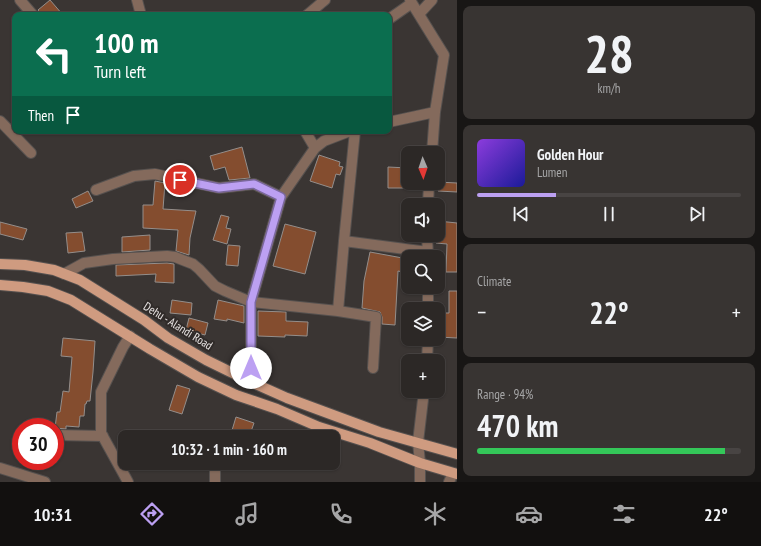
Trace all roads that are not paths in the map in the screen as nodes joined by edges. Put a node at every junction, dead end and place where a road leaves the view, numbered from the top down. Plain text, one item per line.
1 (20, 0) edge
2 (137, 0) edge
3 (325, 0) edge
4 (432, 0) edge
5 (411, 1) edge
6 (30, 12) edge
7 (140, 12) edge
8 (311, 12) edge
9 (419, 14) junction
10 (392, 17) edge
11 (435, 112) junction
12 (0, 121) edge
13 (392, 121) edge
14 (12, 133) edge
15 (13, 134) edge
16 (306, 134) edge
17 (342, 134) edge
18 (355, 134) edge
19 (433, 146) edge
20 (314, 148) junction
21 (31, 153) dead end
22 (96, 190) dead end
23 (281, 197) junction
24 (344, 241) junction
25 (402, 250) edge
26 (0, 264) edge
27 (64, 274) junction
28 (0, 286) edge
29 (251, 302) junction
30 (338, 311) junction
31 (130, 336) junction
32 (373, 368) dead end
33 (251, 382) junction
34 (423, 398) edge
35 (64, 435) edge
36 (103, 436) junction
37 (418, 442) junction
38 (457, 454) edge
39 (420, 462) junction
40 (0, 468) edge
41 (215, 470) edge
42 (454, 474) edge
43 (44, 482) edge
44 (128, 482) edge
45 (214, 482) edge
46 (420, 482) edge

1 - 6 street
2 - 7 street
3 - 8 street
4 - 9 street
5 - 9 street
5 - 10 street
9 - 11 street
11 - 13 street
11 - 19 street
12 - 14 street
15 - 21 street
16 - 20 street
17 - 20 street
18 - 24 street
20 - 23 street
22 - 23 street
23 - 29 street
24 - 25 street
24 - 30 street
26 - 27 main road, Dehu - Alandi Road
27 - 29 street
27 - 33 main road, Dehu - Alandi Road
28 - 31 main road
29 - 30 street
29 - 33 street
30 - 32 street
31 - 36 street
31 - 39 main road
33 - 37 main road, Dehu - Alandi Road
34 - 37 street
35 - 36 street
36 - 44 street
37 - 38 main road, Dehu - Alandi Road
37 - 39 street
39 - 42 main road
39 - 46 street
40 - 43 street
41 - 45 street

